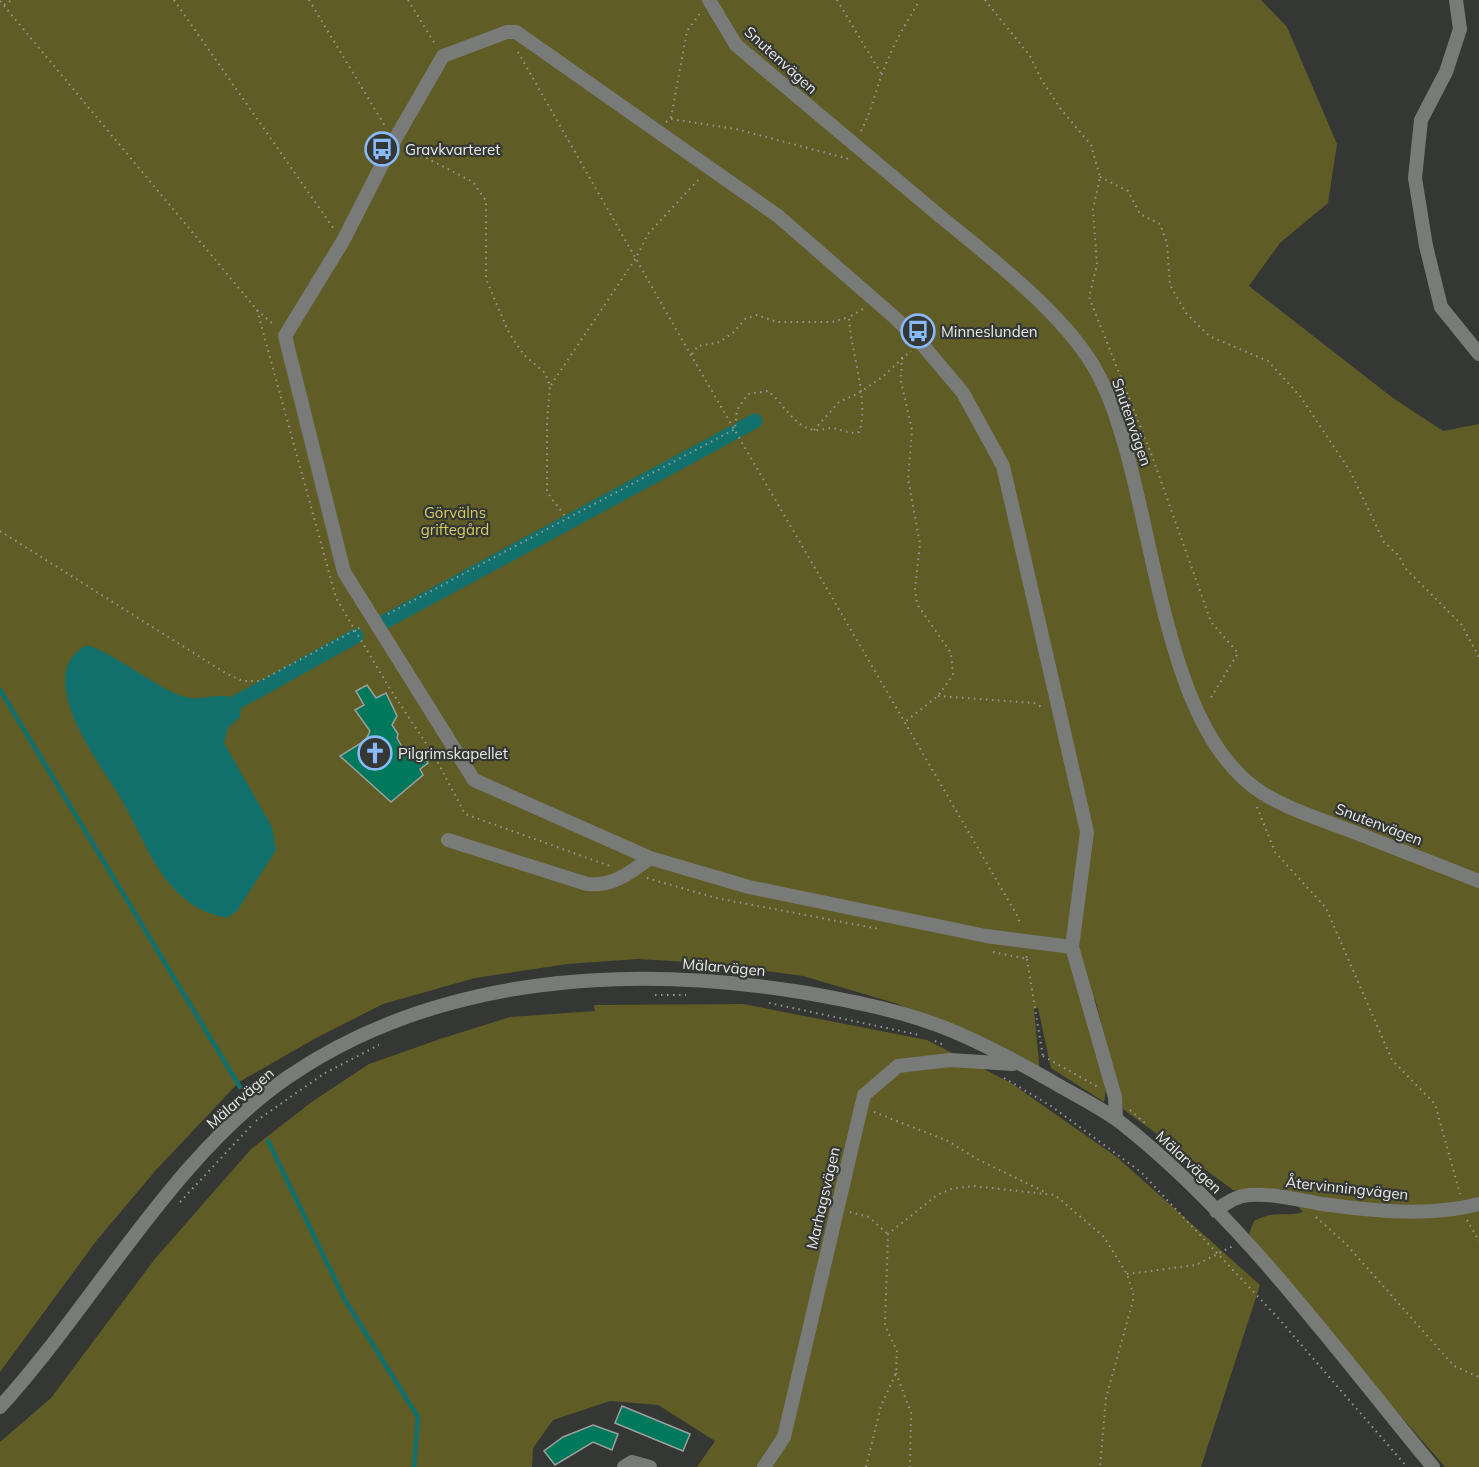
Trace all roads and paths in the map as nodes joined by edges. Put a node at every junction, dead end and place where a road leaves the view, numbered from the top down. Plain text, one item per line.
1 (12, 0) edge
2 (174, 0) edge
3 (309, 0) edge
4 (408, 0) edge
5 (709, 0) edge
6 (837, 0) edge
7 (920, 0) edge
8 (985, 0) edge
9 (1456, 0) edge
10 (0, 1) edge
11 (4, 6) junction
12 (507, 32) junction
13 (443, 56) junction
14 (882, 75) junction
15 (671, 119) junction
16 (657, 129) junction
17 (394, 141) junction
18 (854, 145) junction
19 (877, 163) junction
20 (710, 168) junction
21 (1100, 177) junction
22 (343, 241) junction
23 (636, 258) junction
24 (257, 310) junction
25 (867, 312) dead end
26 (849, 317) junction
27 (285, 336) junction
28 (921, 343) junction
29 (692, 354) junction
30 (1479, 354) edge
31 (902, 357) junction
32 (550, 386) junction
33 (859, 393) junction
34 (735, 429) junction
35 (814, 430) junction
36 (567, 519) junction
37 (0, 531) edge
38 (373, 622) junction
39 (355, 630) junction
40 (1479, 657) edge
41 (938, 696) junction
42 (1060, 715) junction
43 (1200, 716) junction
44 (906, 721) junction
45 (1256, 804) dead end
46 (448, 840) dead end
47 (650, 858) junction
48 (630, 873) junction
49 (1479, 881) edge
50 (889, 931) dead end
51 (1024, 941) junction
52 (1072, 947) junction
53 (993, 952) dead end
54 (1027, 959) junction
55 (655, 995) dead end
56 (691, 996) dead end
57 (761, 1002) dead end
58 (384, 1043) dead end
59 (947, 1047) dead end
60 (977, 1062) junction
61 (1021, 1065) junction
62 (1046, 1078) junction
63 (861, 1106) junction
64 (1116, 1119) junction
65 (1047, 1192) junction
66 (1296, 1200) junction
67 (1479, 1204) edge
68 (177, 1205) dead end
69 (1464, 1208) junction
70 (837, 1209) junction
71 (1216, 1211) junction
72 (888, 1234) junction
73 (1246, 1239) junction
74 (1479, 1241) edge
75 (1218, 1254) junction
76 (1127, 1274) junction
77 (896, 1373) junction
78 (1479, 1377) edge
79 (0, 1407) edge
80 (624, 1467) edge
81 (650, 1467) edge
82 (764, 1467) edge
83 (866, 1467) edge
84 (910, 1467) edge
85 (1100, 1467) edge
86 (1407, 1467) edge
87 (1433, 1467) edge

1 - 11 path
2 - 22 path
3 - 17 path
4 - 13 path
5 - 15 path
5 - 18 street, Snutenvägen
6 - 14 path
7 - 14 path
8 - 21 path
9 - 30 street
10 - 11 path
11 - 24 path
12 - 13 street
12 - 16 street
12 - 23 path
13 - 17 street
14 - 18 path
15 - 16 path
15 - 19 path
16 - 20 street
17 - 22 street
17 - 32 path
18 - 19 street, Snutenvägen
19 - 43 street, Snutenvägen
20 - 23 path
20 - 28 street
21 - 40 path
21 - 43 path
22 - 27 street
23 - 29 path
23 - 32 path
24 - 27 path
24 - 39 path
25 - 26 path
26 - 29 path
26 - 33 path
27 - 38 street
28 - 31 path
28 - 42 street
29 - 34 path
31 - 33 path
31 - 41 path
32 - 36 path
33 - 35 path
33 - 35 path
34 - 35 path
34 - 36 path
34 - 44 path
36 - 38 path
37 - 39 path
38 - 39 path
38 - 47 street
39 - 48 path
41 - 42 path
41 - 44 path
42 - 52 street
43 - 49 street, Snutenvägen
44 - 51 path
45 - 69 path
46 - 48 street
47 - 48 street
47 - 51 street
48 - 50 path
51 - 52 street
51 - 54 path
52 - 64 street
53 - 54 path
54 - 62 path
55 - 56 path
57 - 59 path
58 - 68 path
60 - 61 street, Marhagsvägen
60 - 63 street, Marhagsvägen
60 - 75 path
61 - 62 street, Mälarvägen
61 - 79 street, Mälarvägen
62 - 64 street, Mälarvägen
63 - 65 path
63 - 70 street, Marhagsvägen
64 - 71 street, Mälarvägen
65 - 72 path
65 - 76 path
66 - 69 street, Återvinningvägen
66 - 71 street, Återvinningvägen
66 - 78 path
67 - 69 street, Återvinningvägen
69 - 74 path
70 - 72 path
70 - 82 street, Marhagsvägen
71 - 73 street, Mälarvägen
72 - 77 path
73 - 75 path
73 - 87 street, Mälarvägen
75 - 76 path
75 - 86 path
76 - 85 path
77 - 83 path
77 - 84 path
80 - 81 street

